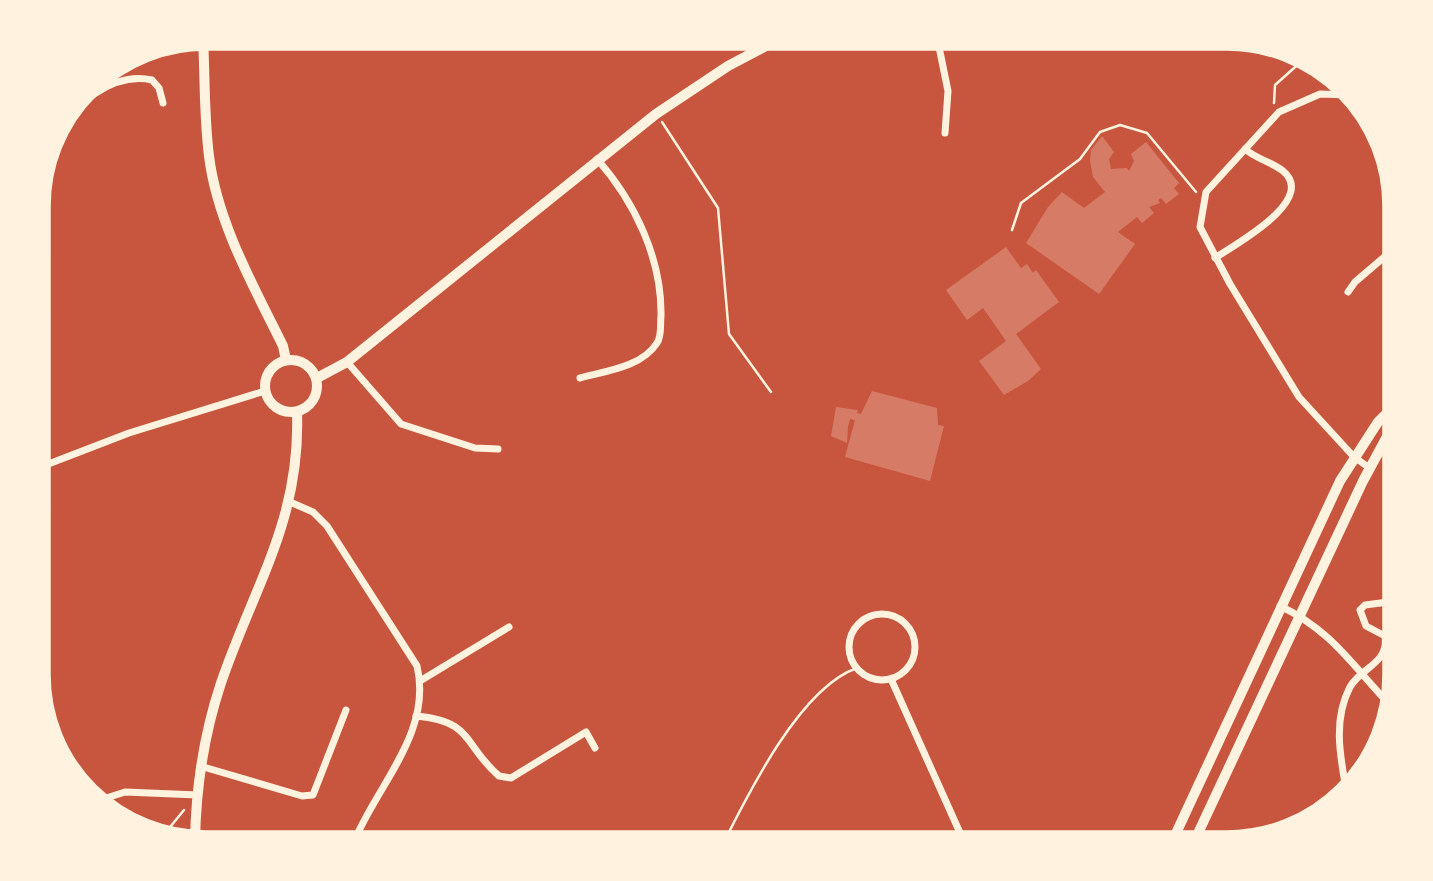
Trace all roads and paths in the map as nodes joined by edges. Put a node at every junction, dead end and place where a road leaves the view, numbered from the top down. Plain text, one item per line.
1 (204, 49) edge
2 (761, 49) edge
3 (939, 49) edge
4 (1297, 66) edge
5 (1338, 95) edge
6 (93, 97) edge
7 (163, 103) dead end
8 (1279, 112) junction
9 (656, 114) junction
10 (945, 133) dead end
11 (1245, 149) junction
12 (597, 159) junction
13 (1203, 198) junction
14 (1012, 230) dead end
15 (1384, 257) edge
16 (1215, 258) junction
17 (1349, 292) dead end
18 (286, 360) junction
19 (347, 362) junction
20 (317, 378) junction
21 (580, 378) dead end
22 (265, 391) junction
23 (771, 392) dead end
24 (298, 412) junction
25 (1384, 419) edge
26 (1384, 444) edge
27 (498, 449) dead end
28 (1354, 457) junction
29 (49, 464) edge
30 (1371, 469) junction
31 (290, 502) junction
32 (1384, 603) edge
33 (1279, 605) junction
34 (1300, 615) junction
35 (509, 627) dead end
36 (1384, 635) edge
37 (1384, 648) edge
38 (857, 668) junction
39 (1364, 674) junction
40 (891, 678) junction
41 (421, 681) junction
42 (1382, 696) edge
43 (346, 710) dead end
44 (416, 716) junction
45 (595, 748) dead end
46 (200, 766) junction
47 (1345, 779) edge
48 (198, 795) junction
49 (107, 798) edge
50 (170, 828) edge
51 (196, 832) edge
52 (360, 832) edge
53 (730, 832) edge
54 (960, 832) edge
55 (1176, 832) edge
56 (1199, 832) edge

1 - 18 street
2 - 9 street
3 - 10 street
4 - 8 path
5 - 8 street
6 - 7 street
8 - 11 street
9 - 12 street
9 - 23 path
11 - 13 street
11 - 16 street
12 - 19 street
12 - 21 street
13 - 14 path
13 - 16 street
15 - 17 street
16 - 28 street
18 - 20 street
18 - 22 street
19 - 20 street
19 - 27 street
20 - 24 street
22 - 24 street
22 - 29 street
24 - 31 street
25 - 28 street
26 - 30 street
28 - 30 street
28 - 33 street
30 - 34 street
31 - 41 street
31 - 46 street
32 - 36 street
33 - 34 street
33 - 55 street
34 - 39 street
34 - 56 street
35 - 41 street
37 - 39 street
38 - 40 street
38 - 40 street
38 - 53 path
39 - 42 street
39 - 47 street
40 - 54 street
41 - 44 street
43 - 46 street
44 - 45 street
44 - 52 street
46 - 48 street
48 - 49 street
48 - 50 path
48 - 51 street

